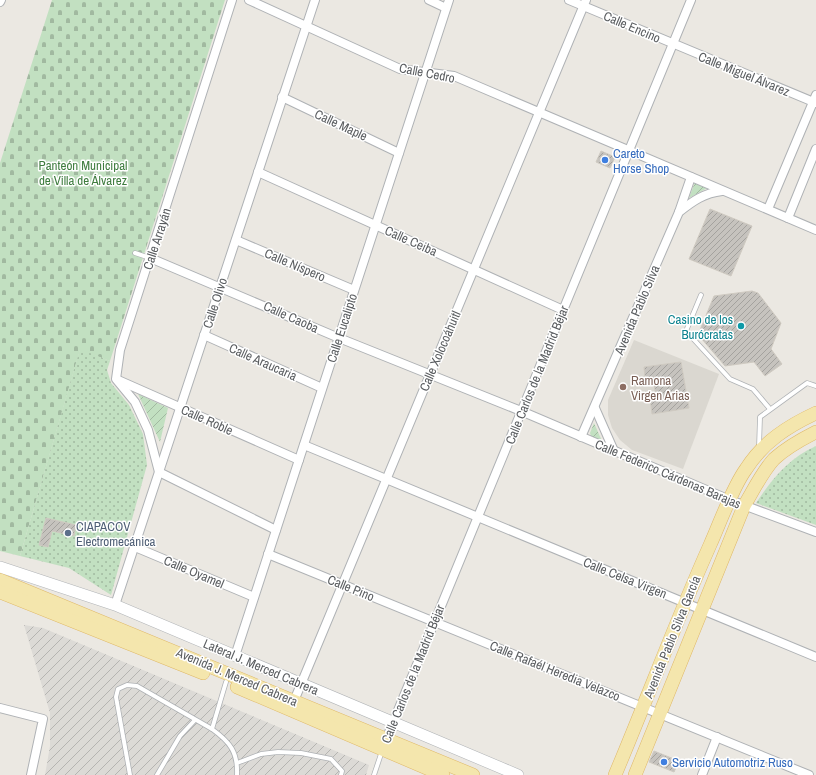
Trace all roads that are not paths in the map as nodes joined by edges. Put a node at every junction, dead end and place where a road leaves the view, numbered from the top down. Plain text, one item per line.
1 (232, 0) edge
2 (249, 0) edge
3 (315, 0) edge
4 (429, 0) edge
5 (449, 0) edge
6 (569, 0) edge
7 (691, 0) edge
8 (585, 3) edge
9 (446, 8) junction
10 (306, 25) junction
11 (673, 45) junction
12 (426, 73) junction
13 (282, 97) junction
14 (815, 100) edge
15 (540, 112) junction
16 (816, 149) edge
17 (629, 150) junction
18 (399, 153) junction
19 (258, 172) junction
20 (691, 176) junction
21 (724, 191) junction
22 (768, 209) junction
23 (678, 212) junction
24 (788, 218) junction
25 (376, 226) junction
26 (816, 230) edge
27 (236, 240) junction
28 (135, 253) dead end
29 (150, 258) junction
30 (474, 269) junction
31 (220, 286) junction
32 (354, 290) junction
33 (701, 295) dead end
34 (563, 310) junction
35 (204, 335) junction
36 (339, 338) junction
37 (430, 375) junction
38 (116, 379) junction
39 (816, 386) edge
40 (322, 388) junction
41 (180, 408) junction
42 (594, 408) junction
43 (770, 409) junction
44 (522, 412) junction
45 (816, 413) edge
46 (816, 432) edge
47 (581, 437) junction
48 (304, 445) junction
49 (614, 451) junction
50 (759, 453) junction
51 (299, 460) junction
52 (159, 472) junction
53 (387, 480) junction
54 (730, 500) junction
55 (744, 506) junction
56 (478, 517) junction
57 (276, 530) junction
58 (816, 532) edge
59 (135, 547) junction
60 (268, 554) junction
61 (0, 567) edge
62 (0, 580) edge
63 (343, 584) junction
64 (0, 592) edge
65 (254, 597) junction
66 (684, 603) junction
67 (115, 606) junction
68 (702, 610) junction
69 (435, 622) junction
70 (235, 656) junction
71 (816, 657) edge
72 (226, 682) junction
73 (302, 684) junction
74 (294, 701) junction
75 (0, 708) edge
76 (644, 708) junction
77 (660, 714) junction
78 (195, 720) junction
79 (393, 723) junction
80 (212, 728) junction
81 (717, 738) junction
82 (384, 744) junction
83 (237, 763) junction
84 (456, 772) edge
85 (439, 774) edge
86 (31, 775) edge
87 (130, 775) edge
88 (157, 775) edge
89 (237, 775) edge
90 (341, 775) edge
91 (374, 775) edge
92 (473, 775) edge
93 (518, 775) edge
94 (615, 775) edge
95 (635, 775) edge
96 (702, 775) edge
97 (808, 775) edge

1 - 29 street, Calle Arrayán
2 - 10 street, Calle Cedro
3 - 10 street, Calle Olivo
4 - 9 street
5 - 9 street, Calle Eucalipto
6 - 8 street, Calle Encino
7 - 11 street, Calle Carlos de la Madrid Béjar
8 - 11 street, Calle Encino
8 - 15 street, Calle Xolocoáhuitl
9 - 12 street, Calle Eucalipto
10 - 12 street, Calle Cedro
10 - 13 street, Calle Olivo
11 - 14 street, Calle Miguel Álvarez
11 - 17 street, Calle Carlos de la Madrid Béjar
12 - 15 street, Calle Cedro
12 - 18 street, Calle Eucalipto
13 - 18 street, Calle Maple
13 - 19 street, Calle Olivo
14 - 22 street
15 - 17 street, Calle Cedro
15 - 30 street, Calle Xolocoáhuitl
16 - 24 street
17 - 20 street, Calle Cedro
17 - 34 street, Calle Carlos de la Madrid Béjar
18 - 25 street, Calle Eucalipto
19 - 25 street, Calle Ceiba
19 - 27 street, Calle Olivo
20 - 21 street, Calle Cedro
20 - 23 street, Avenida Pablo Silva
21 - 22 street, Calle Cedro
21 - 23 street, Avenida Pablo Silva
22 - 24 street, Calle Cedro
23 - 42 street, Avenida Pablo Silva
24 - 26 street, Calle Cedro
25 - 30 street, Calle Ceiba
25 - 32 street, Calle Eucalipto
27 - 31 street, Calle Olivo
27 - 32 street, Calle Níspero
28 - 29 lane
29 - 31 street, Calle Caoba
29 - 38 street, Calle Arrayán
30 - 34 street, Calle Ceiba
30 - 37 street, Calle Xolocoáhuitl
31 - 35 street, Calle Olivo
31 - 36 street, Calle Caoba
32 - 36 street, Calle Eucalipto
33 - 43 lane
34 - 44 street, Calle Carlos de la Madrid Béjar
35 - 40 street, Calle Araucaria
35 - 41 street, Calle Olivo
36 - 37 street, Calle Caoba
36 - 40 street, Calle Eucalipto
37 - 44 street, Calle Caoba
37 - 53 street, Calle Xolocoáhuitl
38 - 41 street, Calle Roble
38 - 52 street
39 - 43 lane
40 - 48 street, Calle Eucalipto
41 - 51 street, Calle Roble
41 - 52 street, Calle Olivo
42 - 47 street, Avenida Pablo Silva
42 - 49 street
43 - 50 lane
44 - 47 street, Calle Federico Cárdenas Barajas
44 - 56 street, Calle Carlos de la Madrid Béjar
45 - 50 main road, Avenida Pablo Silva García
46 - 55 main road, Avenida Pablo Silva García
47 - 49 street, Calle Federico Cárdenas Barajas
48 - 51 street, Calle Eucalipto
48 - 53 street
49 - 54 street, Calle Federico Cárdenas Barajas
50 - 54 main road, Avenida Pablo Silva García
51 - 57 street, Calle Eucalipto
52 - 57 street
52 - 59 street, Calle Olivo
53 - 56 street
53 - 63 street, Calle Xolocoáhuitl
54 - 55 street, Calle Federico Cárdenas Barajas
54 - 66 main road, Avenida Pablo Silva García
55 - 58 street, Calle Federico Cárdenas Barajas
55 - 68 main road, Avenida Pablo Silva García
56 - 66 street, Calle Celsa Virgen
56 - 69 street, Calle Carlos de la Madrid Béjar
57 - 60 street, Calle Eucalipto
59 - 65 street, Calle Oyamel
59 - 67 street, Calle Olivo
60 - 63 street, Calle Pino
60 - 65 street, Calle Eucalipto
61 - 67 street, Lateral J. Merced Cabrera
62 - 74 main road, Avenida J. Merced Cabrera
63 - 69 street, Calle Pino
63 - 73 street, Calle Xolocoáhuitl
64 - 72 main road, Avenida J. Merced Cabrera
65 - 70 street, Calle Eucalipto
66 - 68 street, Calle Celsa Virgen
66 - 76 main road, Avenida Pablo Silva García
67 - 70 street, Lateral J. Merced Cabrera
68 - 71 street, Calle Celsa Virgen
68 - 77 main road, Avenida Pablo Silva García
69 - 76 street, Calle Rafaél Heredia Velazco
69 - 79 street, Calle Carlos de la Madrid Béjar
70 - 73 street, Lateral J. Merced Cabrera
72 - 80 lane
72 - 82 main road, Avenida J. Merced Cabrera
73 - 74 street, Calle Xolocoáhuitl
73 - 79 street, Lateral J. Merced Cabrera
74 - 82 main road, Avenida J. Merced Cabrera
75 - 86 street
76 - 77 street, Calle Rafaél Heredia Velazco
76 - 94 main road, Avenida Pablo Silva García
77 - 81 street, Calle Rafaél Heredia Velazco
77 - 95 main road, Avenida Pablo Silva García
78 - 80 lane
78 - 87 lane
78 - 88 lane
79 - 82 street, Calle Carlos de la Madrid Béjar
79 - 93 street, Lateral J. Merced Cabrera
80 - 83 lane
81 - 96 street
81 - 97 street, Calle Rafaél Heredia Velazco
82 - 84 main road, Avenida J. Merced Cabrera
82 - 85 main road, Avenida J. Merced Cabrera
82 - 91 lane
83 - 89 lane
83 - 90 lane
84 - 92 main road, Avenida J. Merced Cabrera

